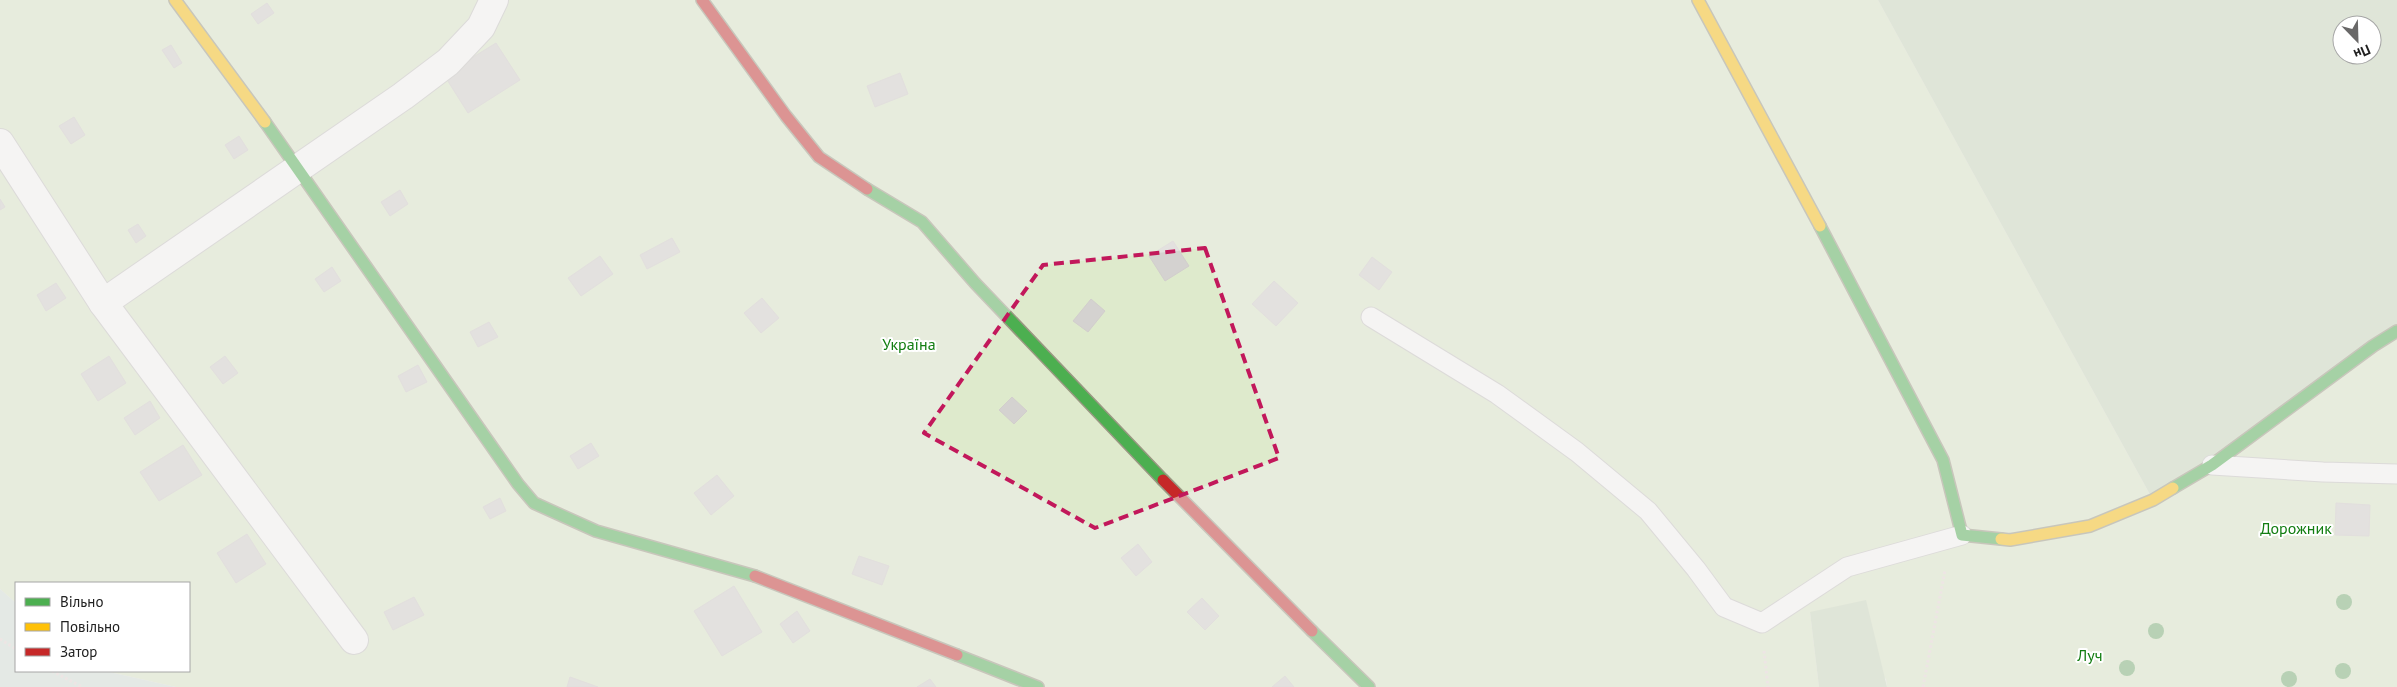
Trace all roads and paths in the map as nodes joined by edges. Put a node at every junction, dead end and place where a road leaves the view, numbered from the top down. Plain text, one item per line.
1 (175, 0) edge
2 (494, 0) edge
3 (702, 0) edge
4 (1698, 0) edge
5 (0, 143) edge
6 (299, 169) junction
7 (104, 303) junction
8 (1371, 317) dead end
9 (2397, 331) edge
10 (2212, 465) junction
11 (2397, 474) edge
12 (1962, 535) junction
13 (1762, 623) junction
14 (0, 640) edge
15 (354, 640) dead end
16 (15, 648) edge
17 (54, 672) edge
18 (82, 687) edge
19 (1038, 687) edge
20 (1369, 687) edge
21 (1768, 687) edge
22 (1923, 687) edge

1 - 6 street
2 - 6 street
3 - 20 street
4 - 12 street
5 - 7 street
6 - 7 street
6 - 19 street
7 - 15 street
8 - 13 lane
9 - 10 street
10 - 11 lane
10 - 12 street
12 - 13 lane
12 - 22 path
13 - 21 path
14 - 16 path
17 - 18 path

